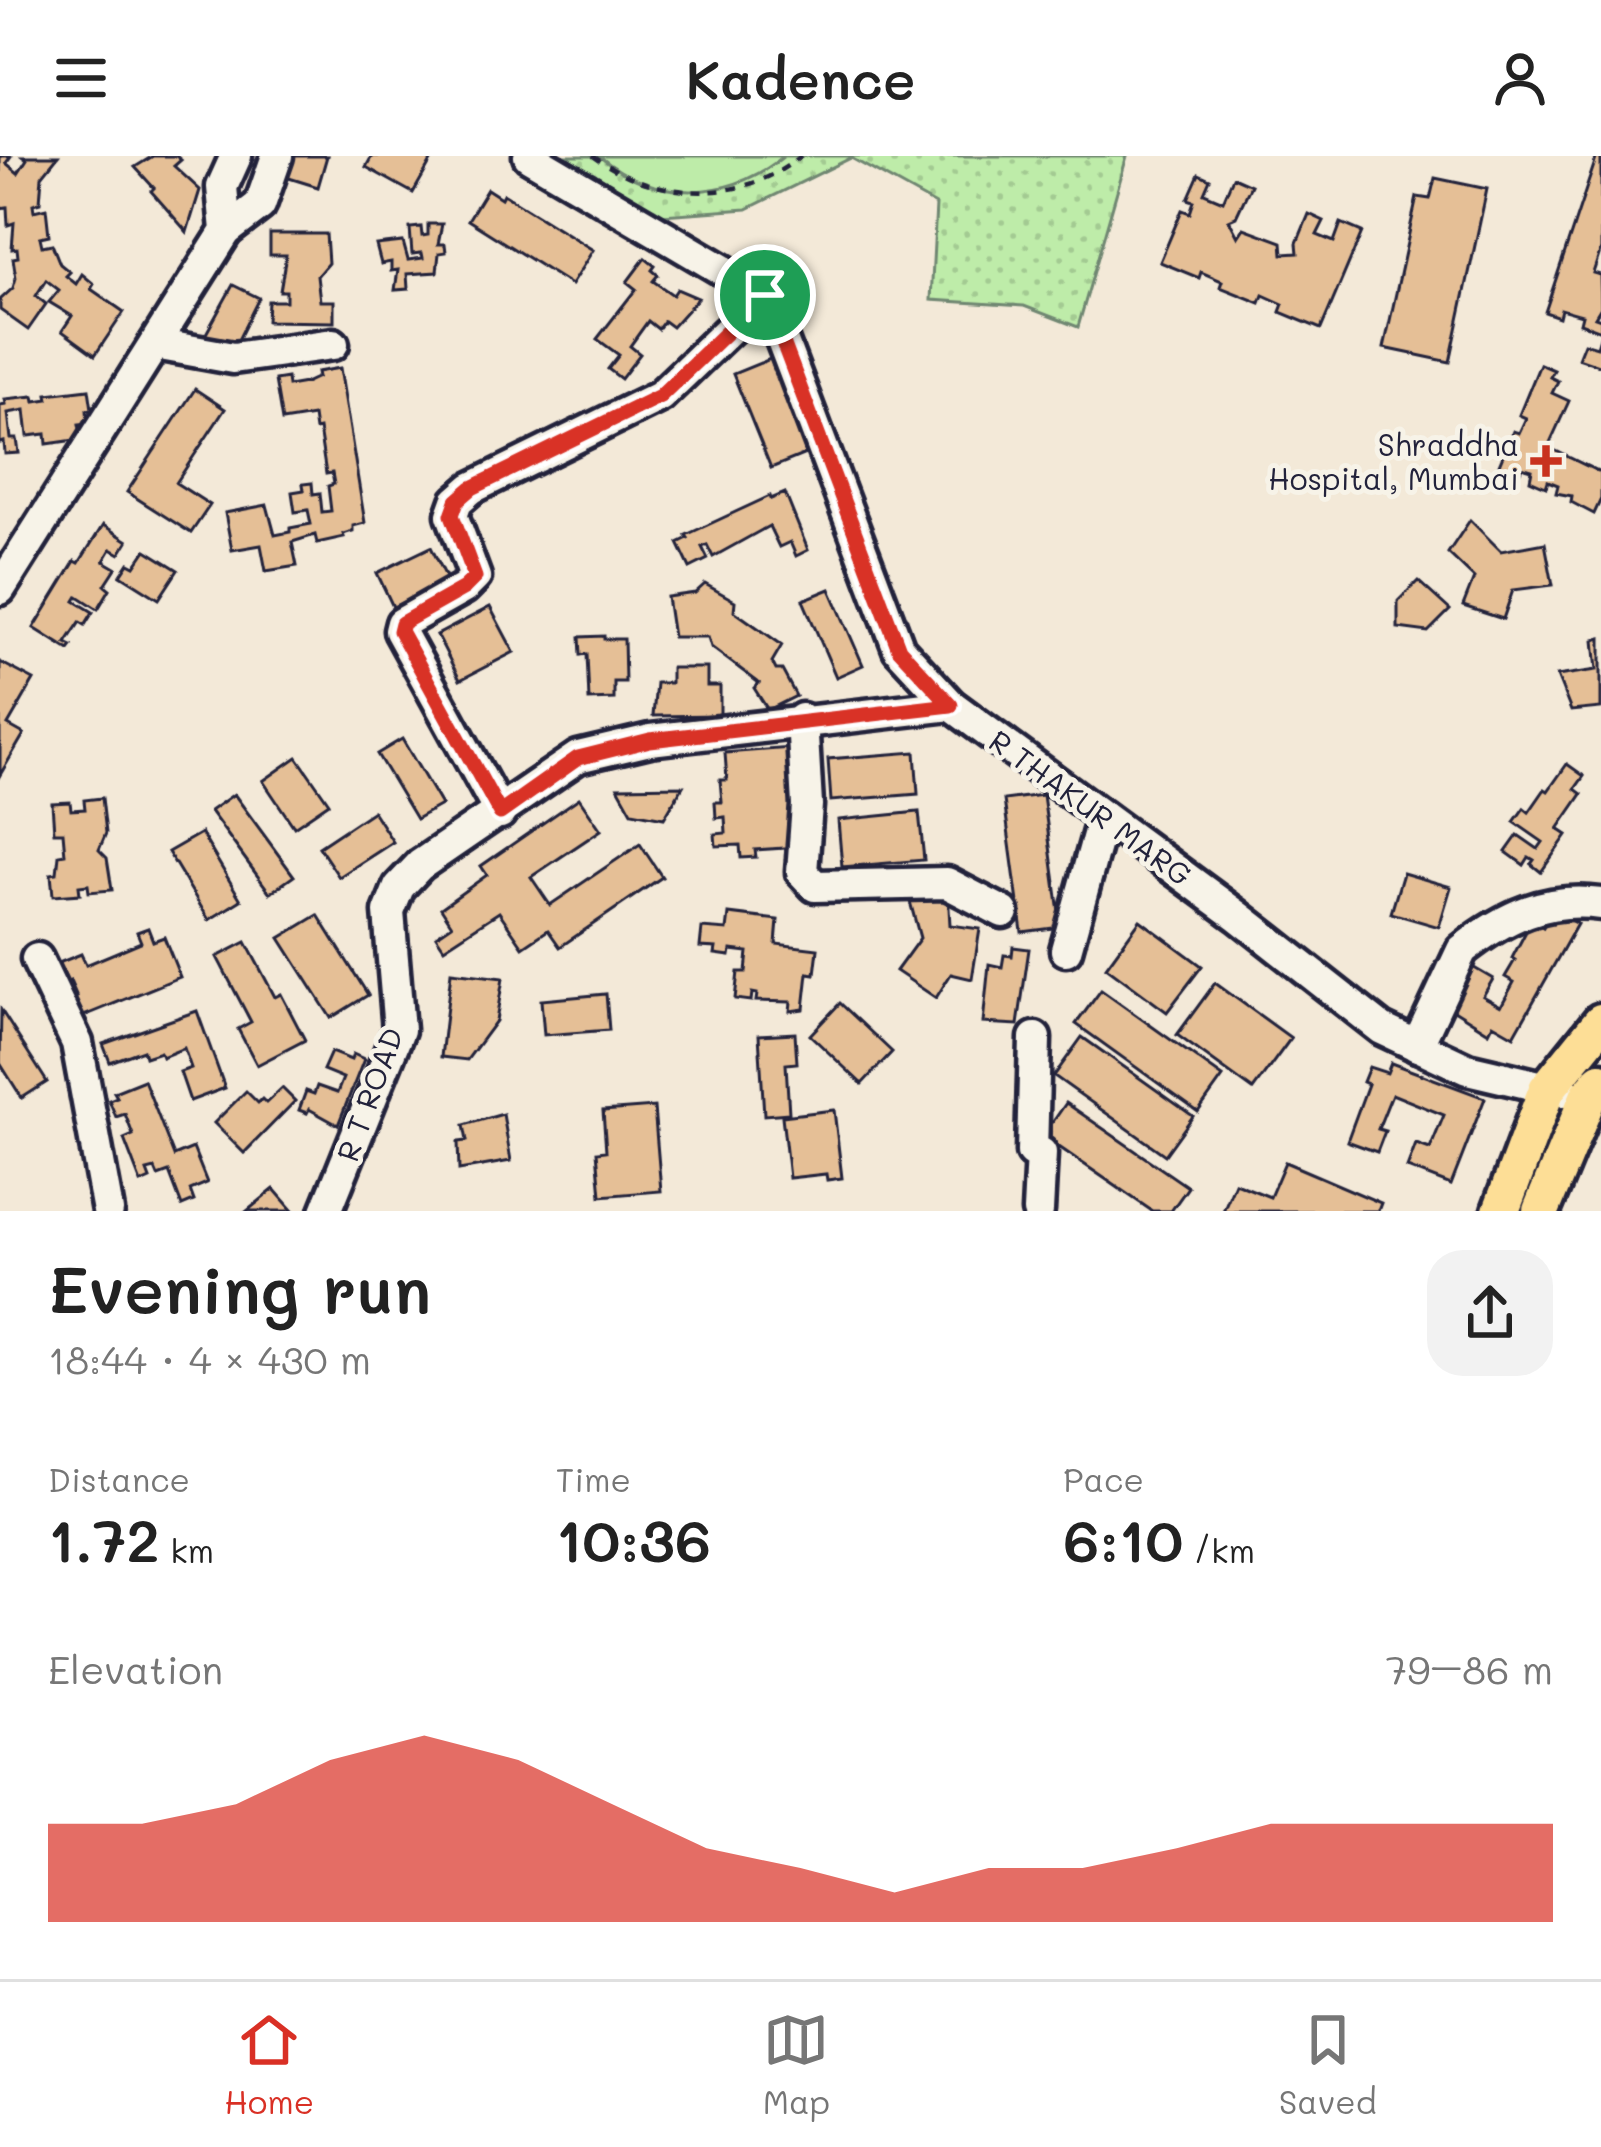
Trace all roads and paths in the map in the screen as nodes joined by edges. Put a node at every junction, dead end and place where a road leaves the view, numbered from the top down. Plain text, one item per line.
1 (236, 156) edge
2 (277, 156) edge
3 (529, 156) edge
4 (593, 156) edge
5 (800, 156) edge
6 (226, 231) junction
7 (765, 295) junction
8 (155, 344) junction
9 (333, 344) dead end
10 (0, 589) edge
11 (951, 705) junction
12 (802, 719) junction
13 (500, 813) junction
14 (1103, 817) junction
15 (1601, 904) edge
16 (1003, 912) dead end
17 (1066, 950) dead end
18 (37, 959) dead end
19 (1601, 1022) edge
20 (1035, 1038) dead end
21 (1417, 1046) junction
22 (1547, 1089) junction
23 (1597, 1091) edge
24 (108, 1211) edge
25 (326, 1211) edge
26 (1038, 1211) edge
27 (1501, 1211) edge
28 (1541, 1211) edge

1 - 6 street
2 - 6 street
3 - 7 street
4 - 5 path
6 - 8 street
7 - 11 street, R THAKUR MARG
7 - 13 street
8 - 9 street
8 - 10 street
11 - 12 street
11 - 14 street, R THAKUR MARG
12 - 13 street, R T ROAD
12 - 16 street
13 - 25 street, R T ROAD
14 - 17 street
14 - 21 street, R THAKUR MARG
15 - 21 street
18 - 24 street
19 - 22 main road
20 - 26 street
21 - 22 street, R THAKUR MARG
22 - 23 street, R THAKUR MARG
22 - 27 main road
23 - 28 main road

